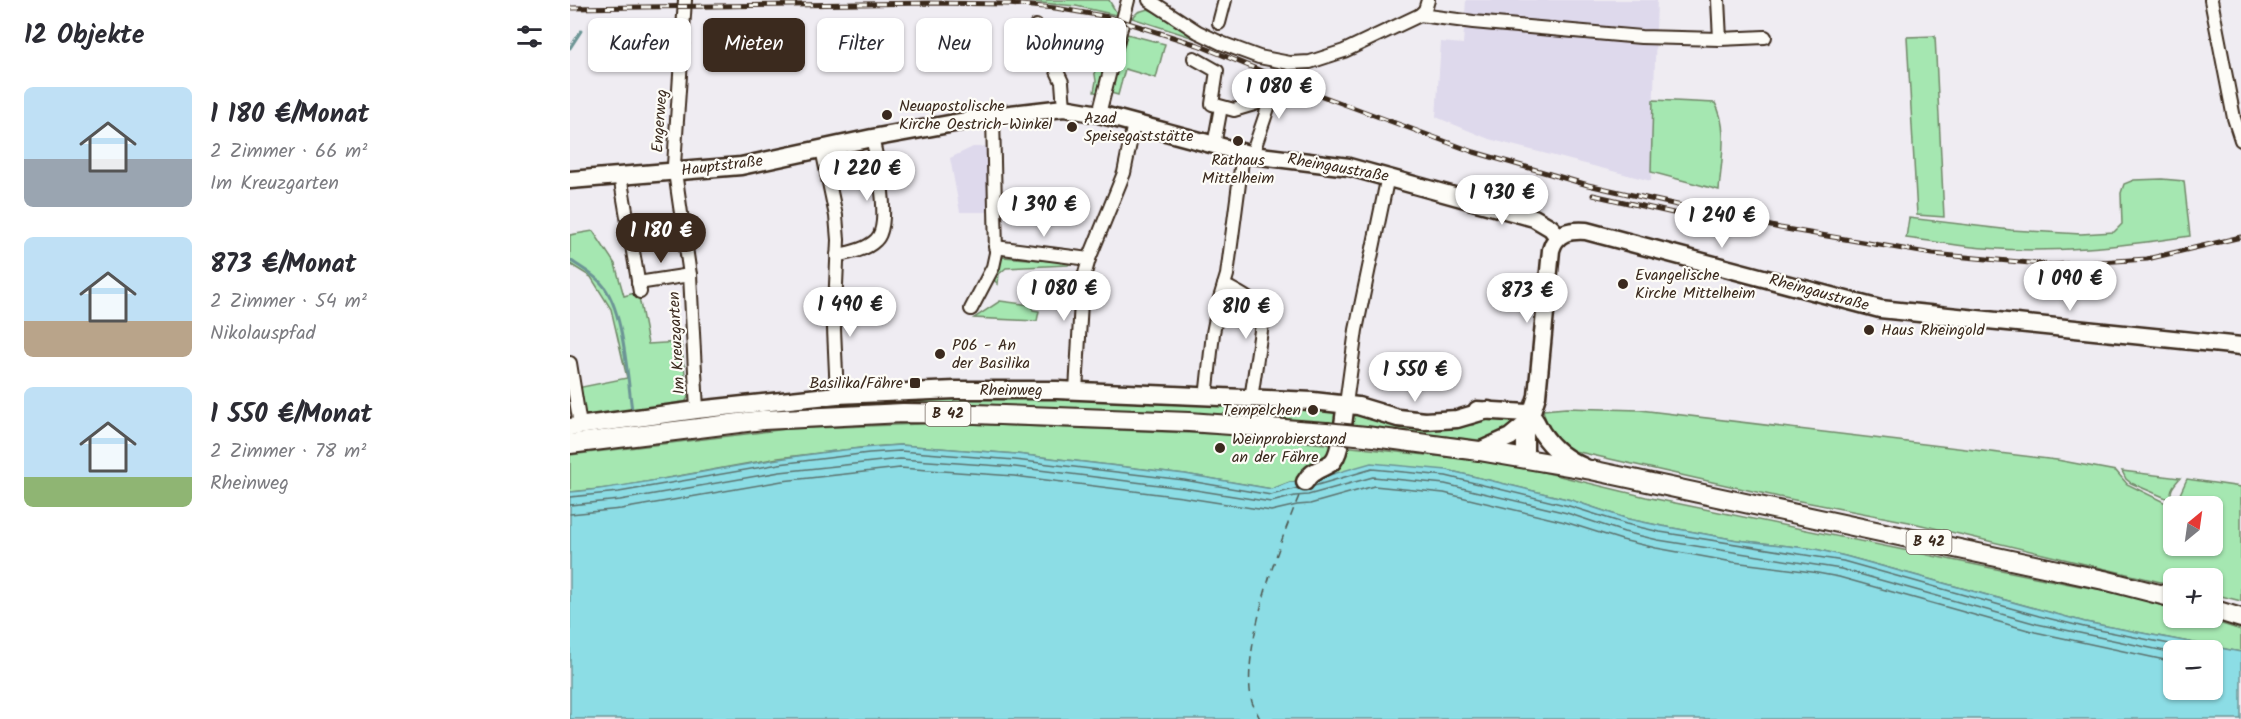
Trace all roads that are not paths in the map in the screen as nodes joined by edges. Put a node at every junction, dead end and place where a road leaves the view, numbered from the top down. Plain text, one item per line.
1 (685, 0) edge
2 (1128, 0) edge
3 (1149, 0) edge
4 (1225, 0) edge
5 (1428, 0) edge
6 (1718, 0) edge
7 (2211, 0) edge
8 (1420, 15) junction
9 (1219, 23) dead end
10 (1765, 37) dead end
11 (1720, 39) junction
12 (1194, 58) dead end
13 (1057, 72) edge
14 (1221, 107) junction
15 (1064, 108) junction
16 (1100, 114) junction
17 (993, 116) junction
18 (2237, 118) edge
19 (1134, 123) junction
20 (872, 138) junction
21 (2241, 140) edge
22 (1214, 145) junction
23 (822, 149) junction
24 (1248, 154) junction
25 (674, 172) junction
26 (620, 176) junction
27 (1388, 176) junction
28 (570, 180) edge
29 (1558, 237) junction
30 (995, 247) junction
31 (837, 255) junction
32 (1089, 259) junction
33 (690, 275) junction
34 (1224, 285) junction
35 (971, 309) dead end
36 (2241, 346) edge
37 (570, 363) edge
38 (1076, 391) junction
39 (837, 395) junction
40 (1206, 398) junction
41 (1251, 399) junction
42 (1346, 404) junction
43 (697, 410) junction
44 (1533, 422) junction
45 (575, 426) edge
46 (570, 444) edge
47 (1479, 451) junction
48 (1526, 458) junction
49 (1591, 470) junction
50 (1305, 482) dead end
51 (2163, 595) edge
52 (2223, 612) edge
53 (2241, 618) edge

1 - 25 street, Engerweg
2 - 16 street
3 - 8 street
4 - 9 street
5 - 8 street
6 - 11 street
7 - 18 street
8 - 11 street
10 - 11 street
12 - 14 street
13 - 15 street
14 - 22 street
14 - 24 street
15 - 16 main road, Rheingaustraße
15 - 17 main road, Rheingaustraße
16 - 19 main road, Rheingaustraße
17 - 20 main road, Rheingaustraße
17 - 30 street
18 - 21 street
19 - 22 main road, Rheingaustraße
19 - 32 street
20 - 23 main road, Hauptstraße
20 - 31 street
22 - 24 main road, Rheingaustraße
23 - 25 main road, Hauptstraße
23 - 31 street
24 - 27 main road, Rheingaustraße
24 - 34 street
25 - 26 main road, Hauptstraße
25 - 33 street, Im Kreuzgarten
26 - 28 main road, Hauptstraße
26 - 33 street, Im Kreuzgarten
27 - 29 main road, Rheingaustraße
27 - 42 street
29 - 36 main road, Rheingaustraße
29 - 44 main road
30 - 32 street
30 - 35 street
31 - 39 street
32 - 38 street
33 - 43 street, Im Kreuzgarten
34 - 40 street
34 - 41 street
37 - 45 street
38 - 39 main road, Rheinweg
38 - 40 main road, Rheinweg
39 - 43 main road, Rheinweg
40 - 41 main road, Rheinweg
41 - 42 main road, Rheinweg
42 - 44 main road, Rheinweg
42 - 50 main road
43 - 45 main road, Rheinweg
44 - 47 main road
44 - 48 main road
44 - 49 main road
46 - 47 main road, B 42, bridge
47 - 48 main road, B 42
48 - 49 main road, B 42
49 - 51 main road, B 42
52 - 53 main road

